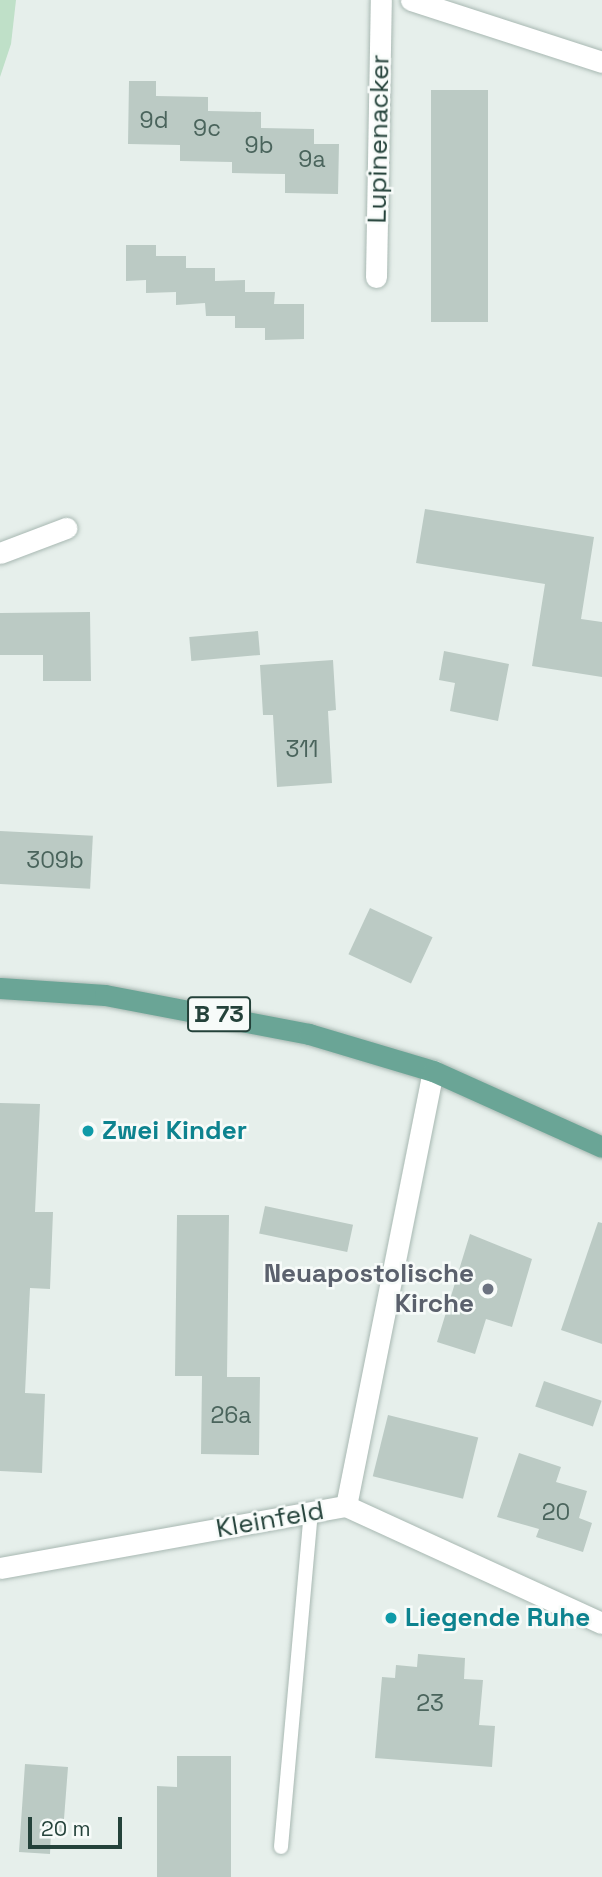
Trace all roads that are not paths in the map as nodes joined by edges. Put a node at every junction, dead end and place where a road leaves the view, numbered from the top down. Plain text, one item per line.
1 (381, 0) edge
2 (411, 0) edge
3 (602, 62) edge
4 (376, 277) dead end
5 (65, 528) dead end
6 (0, 553) edge
7 (0, 988) edge
8 (433, 1071) junction
9 (602, 1147) edge
10 (346, 1506) junction
11 (311, 1512) junction
12 (0, 1568) edge
13 (602, 1623) edge
14 (281, 1847) dead end

1 - 4 street, Lupinenacker
2 - 3 street
5 - 6 street
7 - 8 main road, B 73
8 - 9 main road, B 73
8 - 10 street
10 - 11 street, Kleinfeld
10 - 13 street, Kleinfeld
11 - 12 street, Kleinfeld
11 - 14 lane

